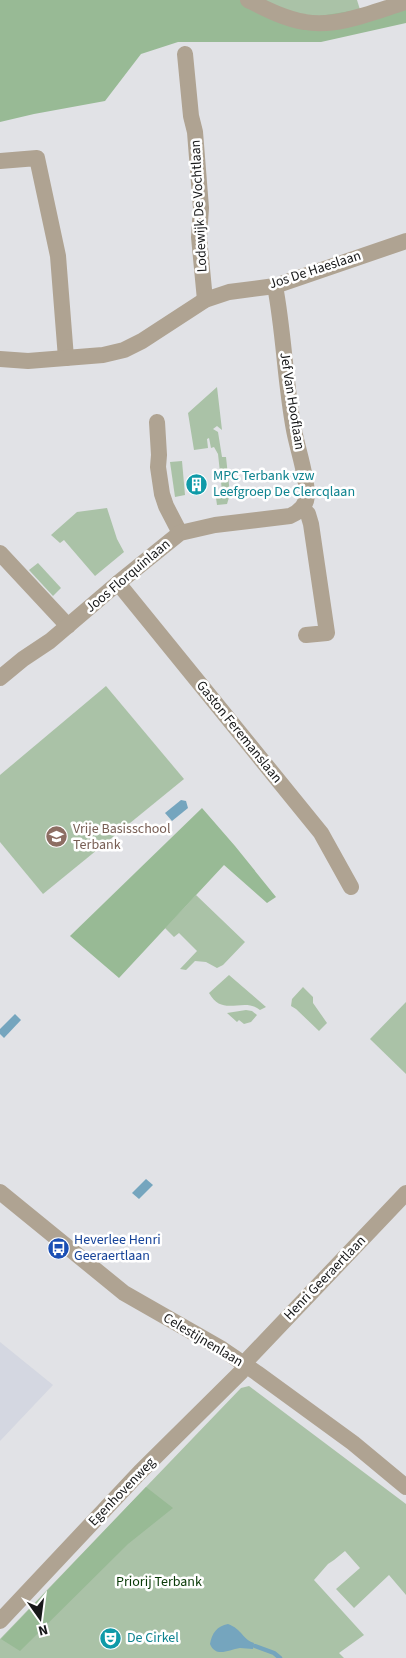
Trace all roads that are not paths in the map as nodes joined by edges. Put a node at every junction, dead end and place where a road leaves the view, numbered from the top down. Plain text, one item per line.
1 (248, 0) edge
2 (406, 2) edge
3 (185, 54) dead end
4 (0, 161) edge
5 (406, 241) edge
6 (275, 286) junction
7 (205, 300) junction
8 (66, 358) junction
9 (0, 359) edge
10 (157, 422) dead end
11 (302, 508) junction
12 (180, 534) junction
13 (0, 553) edge
14 (118, 583) junction
15 (68, 626) junction
16 (306, 635) dead end
17 (0, 678) edge
18 (351, 887) dead end
19 (0, 1192) edge
20 (406, 1193) edge
21 (245, 1365) junction
22 (406, 1488) edge
23 (0, 1621) edge

1 - 2 street
3 - 7 street, Lodewijk De Vochtlaan
4 - 8 street
5 - 6 street, Jos De Haeslaan
6 - 7 street, Jos De Haeslaan
6 - 11 street, Jef Van Hooflaan
7 - 8 street, Jos De Haeslaan
8 - 9 street, Jos De Haeslaan
10 - 12 street
11 - 12 street, Joos Florquinlaan
11 - 16 street
12 - 14 street, Joos Florquinlaan
13 - 15 street
14 - 15 street, Joos Florquinlaan
14 - 18 street, Gaston Feremanslaan
15 - 17 street, Joos Florquinlaan
19 - 21 street, Celestijnenlaan
20 - 21 street, Henri Geeraertlaan
21 - 22 street, Celestijnenlaan
21 - 23 street, Egenhovenweg

